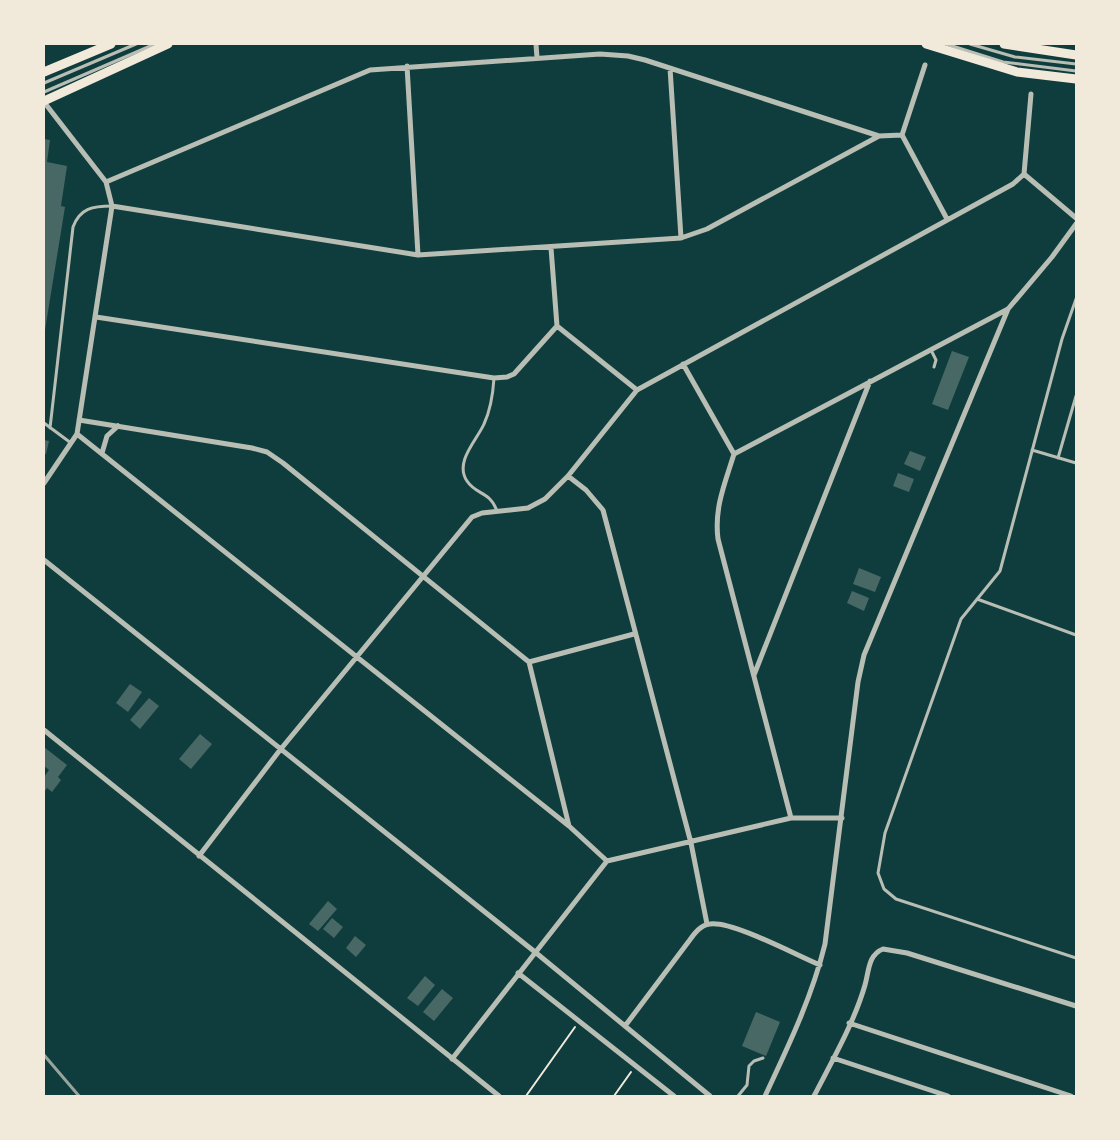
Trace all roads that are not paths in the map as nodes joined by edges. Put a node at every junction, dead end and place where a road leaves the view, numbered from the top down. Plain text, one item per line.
1 (111, 44) edge
2 (136, 44) edge
3 (155, 44) edge
4 (168, 44) edge
5 (536, 44) edge
6 (926, 44) edge
7 (946, 44) edge
8 (970, 44) edge
9 (1004, 44) edge
10 (1076, 55) edge
11 (537, 58) junction
12 (1076, 64) edge
13 (924, 65) dead end
14 (407, 66) junction
15 (670, 68) junction
16 (1076, 71) edge
17 (44, 72) edge
18 (1076, 79) edge
19 (44, 83) edge
20 (44, 92) edge
21 (1031, 94) dead end
22 (44, 102) edge
23 (902, 135) junction
24 (879, 136) junction
25 (1024, 174) junction
26 (106, 182) junction
27 (112, 206) junction
28 (1076, 218) edge
29 (947, 219) junction
30 (1076, 224) edge
31 (681, 238) junction
32 (551, 248) junction
33 (418, 255) junction
34 (1076, 299) edge
35 (1008, 309) junction
36 (96, 317) junction
37 (557, 326) junction
38 (931, 349) junction
39 (683, 364) junction
40 (934, 367) dead end
41 (494, 378) junction
42 (870, 382) junction
43 (637, 390) junction
44 (1076, 396) edge
45 (79, 420) junction
46 (44, 423) edge
47 (118, 426) junction
48 (50, 428) junction
49 (77, 434) junction
50 (71, 443) junction
51 (1032, 450) junction
52 (102, 453) junction
53 (734, 454) junction
54 (1058, 458) junction
55 (1076, 463) edge
56 (568, 476) junction
57 (44, 483) edge
58 (497, 511) junction
59 (44, 560) edge
60 (422, 575) junction
61 (977, 599) junction
62 (634, 634) junction
63 (1076, 635) edge
64 (356, 658) junction
65 (529, 662) junction
66 (754, 675) junction
67 (44, 730) edge
68 (280, 750) junction
69 (791, 818) junction
70 (842, 818) junction
71 (569, 826) junction
72 (691, 843) junction
73 (200, 856) junction
74 (607, 862) junction
75 (707, 924) junction
76 (535, 952) junction
77 (1076, 958) edge
78 (820, 965) junction
79 (518, 973) junction
80 (1076, 1006) edge
81 (849, 1023) junction
82 (625, 1026) junction
83 (452, 1058) junction
84 (763, 1058) dead end
85 (833, 1058) junction
86 (499, 1096) edge
87 (674, 1096) edge
88 (710, 1096) edge
89 (738, 1096) edge
90 (765, 1096) edge
91 (814, 1096) edge
92 (948, 1096) edge
93 (1071, 1096) edge

1 - 17 main road
2 - 19 lane
3 - 20 lane
4 - 22 main road
5 - 11 street
6 - 18 main road
7 - 16 lane
8 - 12 lane
9 - 10 main road
11 - 14 street
11 - 15 street
13 - 23 street
14 - 26 street
14 - 33 street
15 - 24 street
15 - 31 street
21 - 25 street
22 - 26 street
23 - 24 street
23 - 29 street
24 - 31 street
25 - 28 street
25 - 29 street
26 - 27 street
27 - 33 street
27 - 36 street
27 - 48 lane
29 - 39 street
30 - 35 street
31 - 32 street
32 - 33 street
32 - 37 street
34 - 51 lane
35 - 38 street
35 - 70 street
36 - 41 street
36 - 45 street
37 - 41 street
37 - 43 street
38 - 40 lane
38 - 42 street
39 - 43 street
39 - 53 street
41 - 58 lane
42 - 53 street
42 - 66 street
43 - 56 street
44 - 54 lane
45 - 47 street
45 - 49 street
46 - 48 lane
47 - 52 street
47 - 60 street
48 - 50 lane
49 - 50 street
49 - 52 street
50 - 57 street
51 - 54 lane
51 - 61 lane
52 - 64 street
53 - 66 street
54 - 55 lane
56 - 58 street
56 - 62 street
58 - 60 street
59 - 68 street
60 - 64 street
60 - 65 street
61 - 63 lane
61 - 77 lane
62 - 65 street
62 - 72 street
64 - 68 street
64 - 71 street
65 - 71 street
66 - 69 street
67 - 73 street
68 - 73 street
68 - 76 street
69 - 70 street
69 - 72 street
70 - 78 street
71 - 74 street
72 - 74 street
72 - 75 street
73 - 83 street
74 - 76 street
75 - 78 street
75 - 82 street
76 - 79 street
76 - 82 street
78 - 90 street
79 - 83 street
79 - 87 street
80 - 81 street
81 - 85 street
81 - 93 street
82 - 88 street
83 - 86 street
84 - 89 lane
85 - 91 street
85 - 92 street

